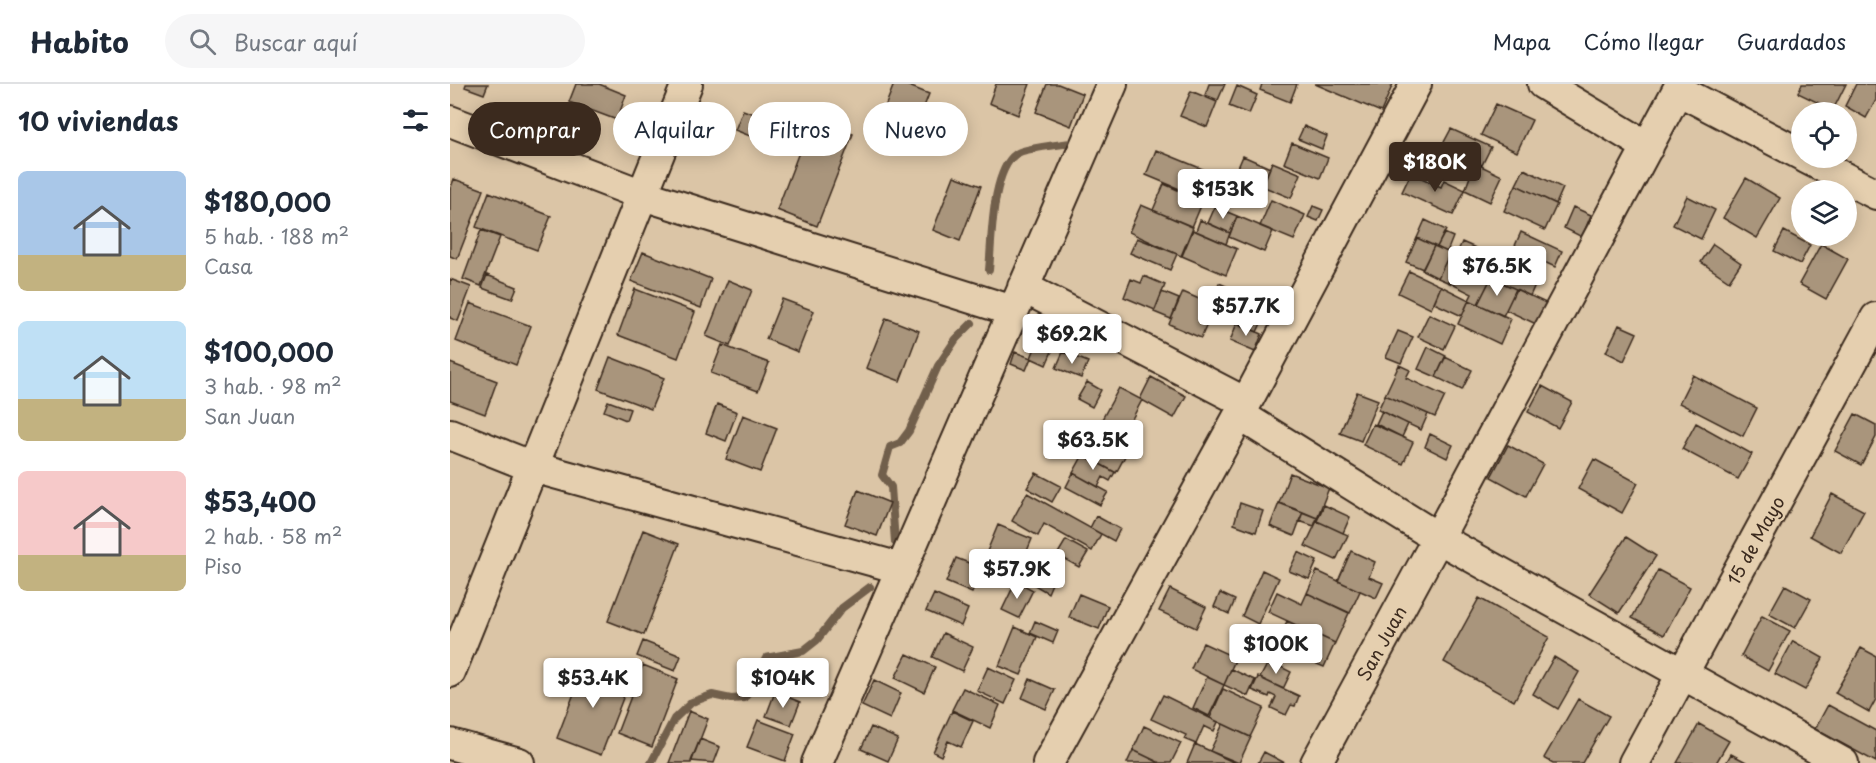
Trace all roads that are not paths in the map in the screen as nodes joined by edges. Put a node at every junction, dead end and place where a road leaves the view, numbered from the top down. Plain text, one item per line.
1 (687, 84) edge
2 (1112, 84) edge
3 (1416, 84) edge
4 (1543, 84) edge
5 (1679, 87) edge
6 (450, 121) edge
7 (1648, 147) junction
8 (1791, 149) edge
9 (1825, 168) edge
10 (1876, 194) edge
11 (643, 195) junction
12 (1018, 299) junction
13 (1876, 318) edge
14 (1243, 409) junction
15 (450, 434) edge
16 (533, 467) junction
17 (1442, 531) junction
18 (900, 568) junction
19 (450, 672) edge
20 (1682, 674) junction
21 (450, 744) edge
22 (519, 763) edge
23 (817, 763) edge
24 (1048, 763) edge
25 (1316, 763) edge
26 (1634, 763) edge
27 (1843, 763) edge

1 - 11 street
2 - 12 street
3 - 14 street
4 - 7 street
5 - 7 street, San Juan
5 - 8 street
6 - 11 street
7 - 17 street, San Juan
9 - 10 street
11 - 12 street
11 - 16 street
12 - 14 street
12 - 18 street
13 - 20 street, 15 de Mayo
14 - 17 street
14 - 24 street
15 - 16 street
16 - 18 street
16 - 19 street
17 - 20 street
17 - 25 street, San Juan
18 - 23 street
20 - 26 street, 15 de Mayo
20 - 27 street
21 - 22 street

